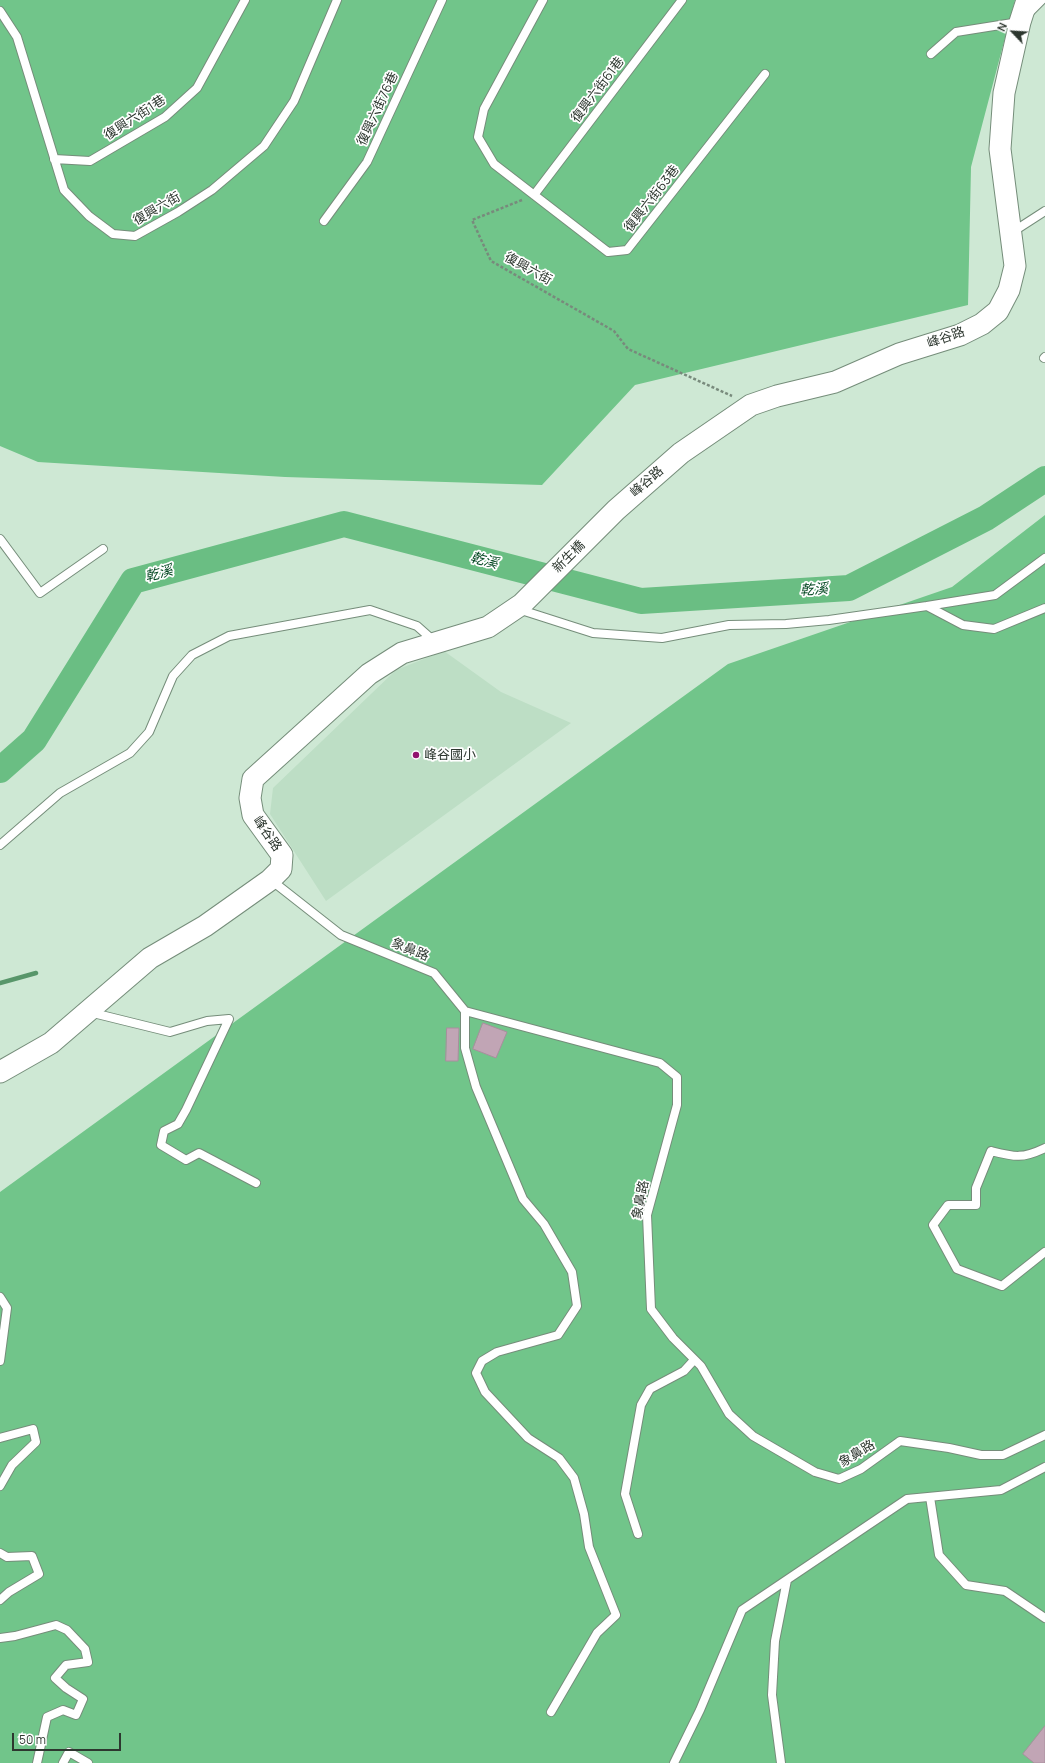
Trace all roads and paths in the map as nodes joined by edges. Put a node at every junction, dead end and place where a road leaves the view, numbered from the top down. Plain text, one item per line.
1 (245, 0) edge
2 (337, 0) edge
3 (442, 0) edge
4 (543, 0) edge
5 (682, 0) edge
6 (1027, 0) edge
7 (1042, 0) edge
8 (0, 11) edge
9 (1020, 22) junction
10 (931, 54) dead end
11 (765, 74) dead end
12 (54, 159) junction
13 (534, 195) junction
14 (1045, 211) edge
15 (324, 221) dead end
16 (1011, 233) junction
17 (751, 405) junction
18 (616, 510) joint
19 (0, 539) edge
20 (103, 549) dead end
21 (1045, 558) edge
22 (519, 606) junction
23 (926, 606) junction
24 (1045, 608) edge
25 (436, 642) junction
26 (0, 845) edge
27 (270, 880) junction
28 (87, 1011) junction
29 (465, 1011) junction
30 (0, 1072) edge
31 (1045, 1148) edge
32 (256, 1183) dead end
33 (1045, 1252) edge
34 (0, 1297) edge
35 (694, 1360) junction
36 (0, 1361) edge
37 (1045, 1435) edge
38 (0, 1438) edge
39 (1045, 1467) edge
40 (0, 1486) edge
41 (930, 1497) junction
42 (638, 1534) dead end
43 (0, 1553) edge
44 (787, 1580) junction
45 (0, 1600) edge
46 (1045, 1618) edge
47 (0, 1638) edge
48 (551, 1712) dead end
49 (37, 1763) edge
50 (63, 1763) edge
51 (88, 1763) edge
52 (674, 1763) edge
53 (780, 1763) edge

1 - 12 lane, 復興六街1巷
2 - 12 lane, 復興六街
3 - 15 lane, 復興六街76巷
4 - 13 lane
5 - 13 lane, 復興六街61巷
6 - 9 street, 峰谷路
7 - 9 lane
8 - 12 lane, 復興六街
9 - 10 lane
9 - 16 street, 峰谷路
11 - 13 lane, 復興六街63巷
13 - 17 path, 復興六街
14 - 16 lane
16 - 17 street, 峰谷路
17 - 18 street, 峰谷路
18 - 22 street, 新生橋
19 - 20 lane
21 - 23 lane
22 - 23 lane
22 - 25 street, 峰谷路
23 - 24 lane
25 - 26 lane
25 - 27 street, 峰谷路
27 - 28 street, 峰谷路
27 - 29 lane, 象鼻路
28 - 30 street, 峰谷路
28 - 32 lane
29 - 35 lane, 象鼻路
29 - 48 lane
31 - 33 lane
34 - 36 lane
35 - 37 lane, 象鼻路
35 - 42 lane
38 - 40 lane
39 - 41 lane
41 - 44 lane
41 - 46 lane
43 - 45 lane
44 - 52 lane
44 - 53 lane
47 - 49 lane
50 - 51 lane

